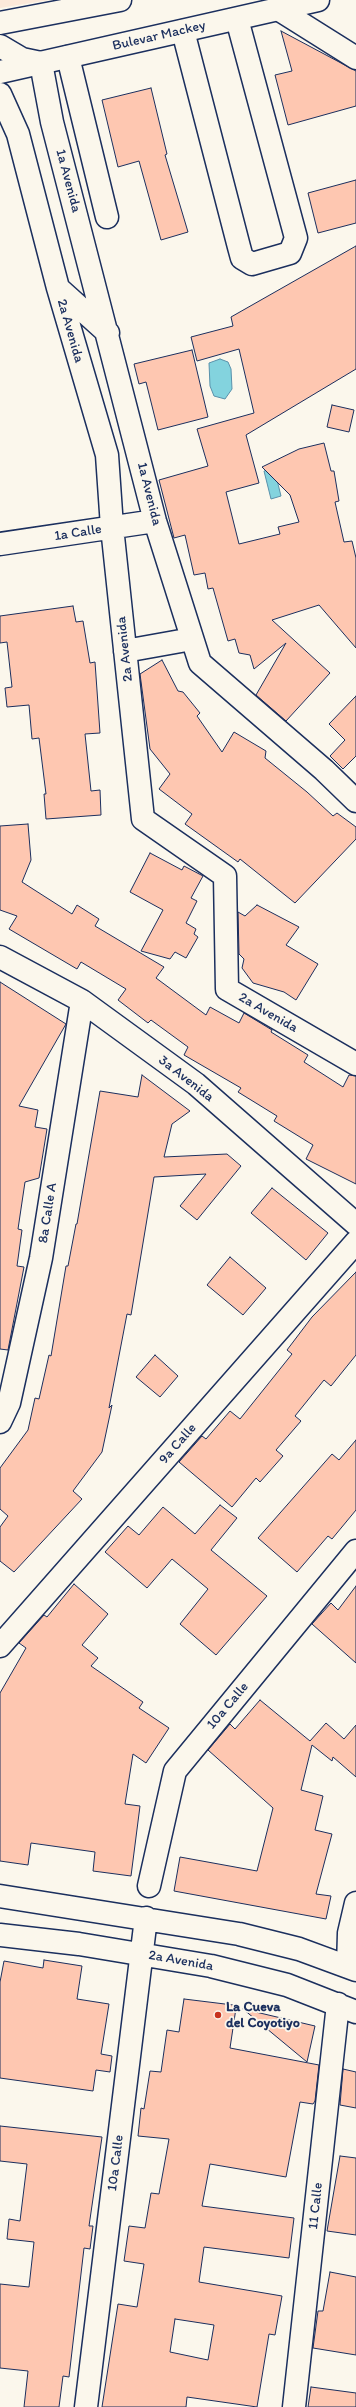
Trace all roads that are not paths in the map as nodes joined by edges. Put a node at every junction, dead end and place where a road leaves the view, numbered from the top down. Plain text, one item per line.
1 (120, 0) edge
2 (318, 0) edge
3 (64, 6) edge
4 (278, 9) junction
5 (238, 19) junction
6 (0, 23) edge
7 (183, 31) junction
8 (0, 46) edge
9 (68, 57) junction
10 (356, 58) edge
11 (41, 63) junction
12 (0, 72) edge
13 (0, 94) edge
14 (107, 217) dead end
15 (58, 288) junction
16 (108, 333) junction
17 (133, 434) junction
18 (102, 440) junction
19 (155, 521) junction
20 (112, 527) junction
21 (0, 544) edge
22 (192, 639) junction
23 (125, 651) junction
24 (356, 801) edge
25 (0, 957) edge
26 (82, 1001) junction
27 (356, 1064) edge
28 (356, 1224) edge
29 (356, 1242) edge
30 (0, 1422) edge
31 (356, 1551) edge
32 (0, 1646) edge
33 (149, 1886) dead end
34 (0, 1896) edge
35 (356, 1903) edge
36 (146, 1918) junction
37 (0, 1936) edge
38 (141, 1954) junction
39 (352, 1968) edge
40 (347, 2008) edge
41 (86, 2407) edge
42 (294, 2407) edge

1 - 3 street
2 - 4 street, Bulevar Mackey
3 - 6 street
4 - 5 street, Bulevar Mackey
4 - 10 street
5 - 7 street, Bulevar Mackey
5 - 7 street
7 - 9 street, Bulevar Mackey
8 - 11 street
9 - 11 street, Bulevar Mackey
9 - 14 street
11 - 12 street, Bulevar Mackey
11 - 16 street, 1a Avenida
13 - 15 street, 2a Avenida
15 - 16 street
15 - 18 street, 2a Avenida
16 - 17 street, 1a Avenida
17 - 18 street
17 - 19 street, 1a Avenida
18 - 20 street, 2a Avenida
19 - 20 street, 1a Calle
19 - 22 street, 1a Avenida
20 - 21 street, 1a Calle
20 - 23 street, 2a Avenida
22 - 23 street
22 - 24 street, 1a Avenida
23 - 27 street, 2a Avenida
25 - 26 street, 3a Avenida
26 - 28 street, 3a Avenida
26 - 30 street, 8a Calle A
29 - 32 street, 9a Calle
31 - 33 street, 10a Calle
34 - 36 street
35 - 39 street
36 - 38 street, 10a Calle
36 - 39 street
37 - 38 street, 2a Avenida
38 - 40 street, 2a Avenida
38 - 41 street, 10a Calle
40 - 42 street, 11 Calle

